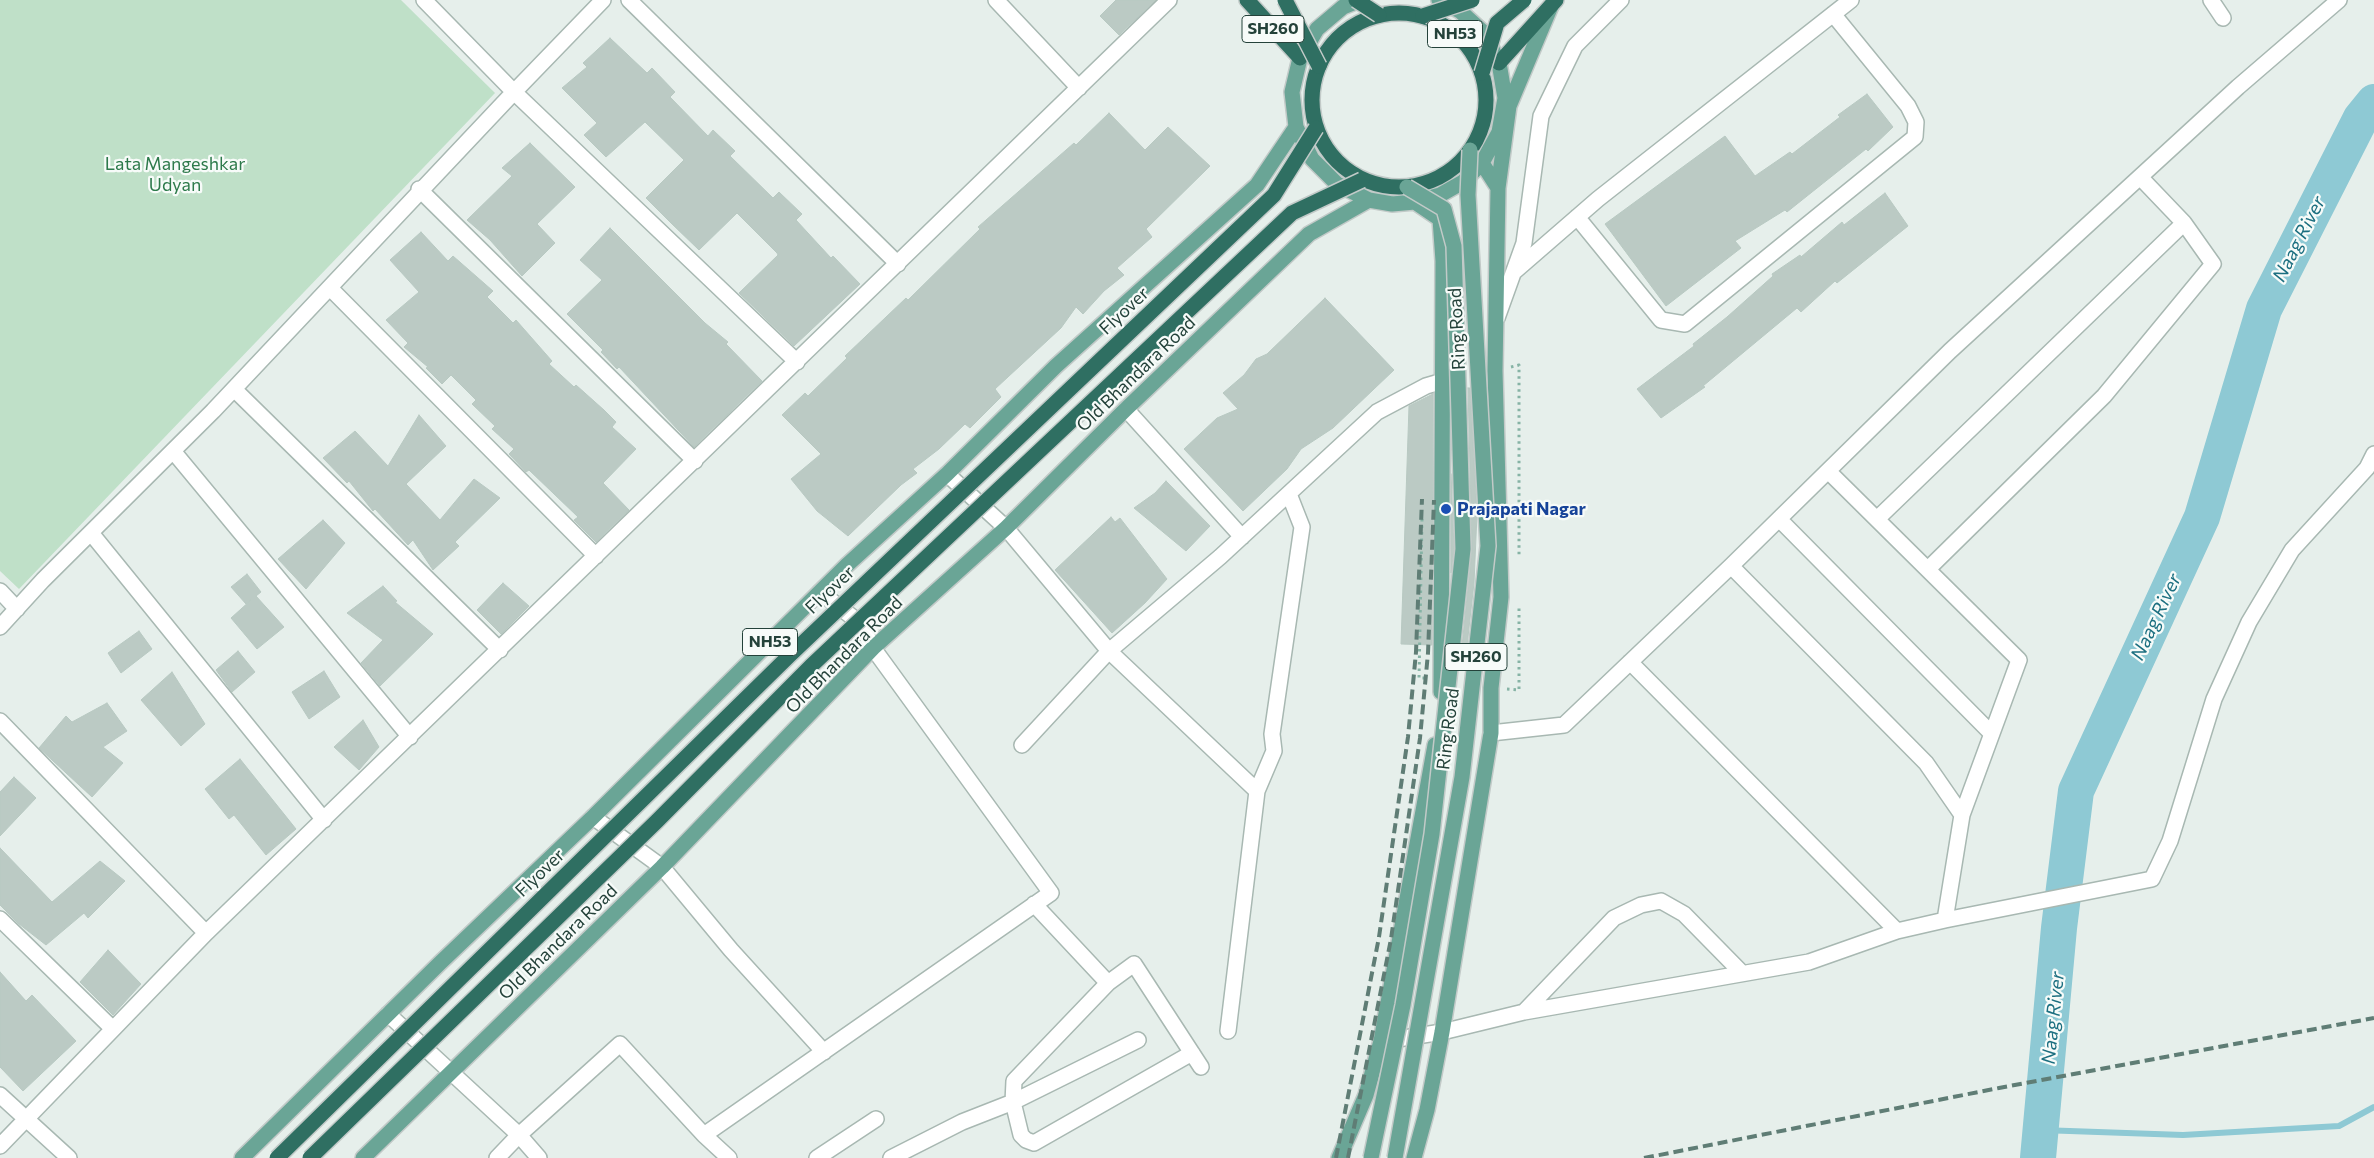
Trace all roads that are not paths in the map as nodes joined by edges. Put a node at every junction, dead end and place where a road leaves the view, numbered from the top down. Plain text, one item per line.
1 (424, 0) edge
2 (603, 0) edge
3 (629, 0) edge
4 (996, 0) edge
5 (1169, 0) edge
6 (1247, 0) edge
7 (1285, 0) edge
8 (1356, 0) edge
9 (1360, 0) edge
10 (1439, 0) edge
11 (1472, 0) edge
12 (1524, 0) edge
13 (1621, 0) edge
14 (1851, 0) edge
15 (2211, 0) edge
16 (2339, 0) edge
17 (1554, 1) edge
18 (1833, 14) junction
19 (1379, 15) junction
20 (1423, 16) junction
21 (2223, 18) dead end
22 (1300, 58) junction
23 (1499, 63) junction
24 (1319, 66) junction
25 (1482, 73) junction
26 (1079, 88) junction
27 (514, 92) junction
28 (1296, 127) junction
29 (1316, 128) junction
30 (1470, 150) junction
31 (1482, 163) junction
32 (2140, 177) junction
33 (1362, 180) junction
34 (1408, 187) junction
35 (1498, 188) junction
36 (419, 189) junction
37 (1369, 200) junction
38 (1415, 202) junction
39 (1577, 217) junction
40 (2184, 223) junction
41 (898, 264) junction
42 (1515, 271) junction
43 (330, 288) junction
44 (1495, 321) junction
45 (796, 362) junction
46 (1443, 382) junction
47 (234, 389) junction
48 (1126, 409) junction
49 (173, 450) junction
50 (2374, 454) edge
51 (695, 461) junction
52 (1828, 471) junction
53 (947, 474) junction
54 (1289, 494) junction
55 (1780, 519) junction
56 (1877, 519) junction
57 (1006, 528) junction
58 (91, 533) junction
59 (1242, 537) junction
60 (596, 556) junction
61 (1731, 566) junction
62 (1928, 569) junction
63 (0, 592) edge
64 (820, 592) junction
65 (17, 608) junction
66 (0, 627) edge
67 (873, 648) junction
68 (500, 650) junction
69 (1109, 651) junction
70 (1630, 662) junction
71 (0, 721) edge
72 (1491, 733) junction
73 (1991, 733) junction
74 (410, 737) junction
75 (1022, 745) dead end
76 (1257, 791) junction
77 (1962, 815) junction
78 (593, 817) junction
79 (324, 820) junction
80 (662, 868) junction
81 (1034, 904) junction
82 (0, 920) edge
83 (1945, 920) junction
84 (1897, 931) junction
85 (206, 933) junction
86 (1742, 973) junction
87 (1108, 983) junction
88 (1524, 1012) junction
89 (388, 1014) junction
90 (113, 1029) junction
91 (1228, 1031) dead end
92 (1442, 1032) junction
93 (1138, 1040) dead end
94 (1381, 1042) junction
95 (824, 1052) junction
96 (1192, 1053) junction
97 (1202, 1068) dead end
98 (451, 1071) junction
99 (0, 1095) edge
100 (1013, 1102) junction
101 (25, 1119) junction
102 (876, 1119) dead end
103 (519, 1134) junction
104 (704, 1135) junction
105 (0, 1146) edge
106 (69, 1158) edge
107 (242, 1158) edge
108 (277, 1158) edge
109 (310, 1158) edge
110 (363, 1158) edge
111 (496, 1158) edge
112 (539, 1158) edge
113 (729, 1158) edge
114 (817, 1158) edge
115 (891, 1158) edge
116 (1339, 1158) edge
117 (1371, 1158) edge
118 (1395, 1158) edge
119 (1414, 1158) edge

1 - 27 street
2 - 27 street
3 - 41 street
4 - 26 street
5 - 26 street
6 - 22 highway, SH260
7 - 24 highway, SH260, bridge
8 - 19 highway, bridge
9 - 22 main road, NH53
10 - 23 main road, NH53
11 - 20 highway, NH53, bridge
12 - 25 highway, NH53, bridge
13 - 42 street
14 - 18 street
15 - 21 street
16 - 32 street
17 - 23 highway, NH53
17 - 35 main road
18 - 39 street
18 - 39 street
19 - 20 highway, NH53
19 - 24 highway, NH53
20 - 25 highway, NH53
22 - 28 main road, NH53
23 - 31 main road, NH53
24 - 29 highway, NH53
25 - 30 highway, NH53
26 - 41 street
27 - 36 street
27 - 45 street
28 - 37 main road, NH53
28 - 53 main road, NH53
29 - 33 highway, NH53
29 - 108 highway, Flyover / NH53, bridge
30 - 34 highway, NH53
30 - 118 main road, Ring Road / SH260, bridge
31 - 35 main road
31 - 38 main road, NH53
32 - 40 street
32 - 52 street
33 - 34 highway, NH53
33 - 109 highway, bridge
34 - 117 main road, Ring Road / SH260, bridge
35 - 44 main road
36 - 43 street
36 - 51 street
37 - 38 main road, NH53
37 - 48 main road, Old Bhandara Road
38 - 46 main road, Ring Road / SH260
39 - 42 street
40 - 56 street
40 - 62 street
41 - 45 street
42 - 44 street
43 - 47 street
43 - 60 street
44 - 72 main road
45 - 51 street
46 - 54 street
46 - 94 main road, Ring Road / SH260
47 - 49 street
47 - 68 street
48 - 57 main road, Old Bhandara Road
48 - 59 street
49 - 58 street
49 - 74 street
50 - 83 street
51 - 60 street
52 - 55 street
52 - 56 street
53 - 57 street
53 - 64 main road, NH53
54 - 59 street
54 - 76 street
55 - 61 street
55 - 73 street
56 - 62 street
57 - 67 main road, Old Bhandara Road
57 - 69 street
58 - 65 street
58 - 79 street
59 - 69 street
60 - 68 street
61 - 70 street
61 - 77 street
62 - 73 street
63 - 65 street
64 - 67 street
64 - 78 main road, NH53
65 - 66 street
67 - 80 main road, Old Bhandara Road
67 - 81 street
68 - 74 street
69 - 75 street
69 - 76 street
70 - 72 street
70 - 84 street
71 - 85 street
72 - 92 main road
73 - 77 street
74 - 79 street
76 - 91 street
77 - 83 street
78 - 80 street
78 - 89 main road, NH53
79 - 85 street
80 - 95 street
80 - 98 main road, Old Bhandara Road
81 - 87 street
81 - 95 street
82 - 90 street
83 - 84 street
84 - 86 street
85 - 90 street
86 - 88 street
86 - 88 street
87 - 96 street
87 - 100 street
88 - 92 street
89 - 98 street
89 - 107 main road, NH53
90 - 101 street
92 - 94 street
92 - 119 main road
93 - 100 street
94 - 116 main road, Ring Road / SH260
95 - 104 street
96 - 97 street
96 - 100 street
98 - 103 street
98 - 110 main road, Old Bhandara Road
99 - 101 street
100 - 115 street
101 - 105 street
101 - 106 street
102 - 114 street
103 - 104 street
103 - 111 street
103 - 112 street
104 - 113 street

